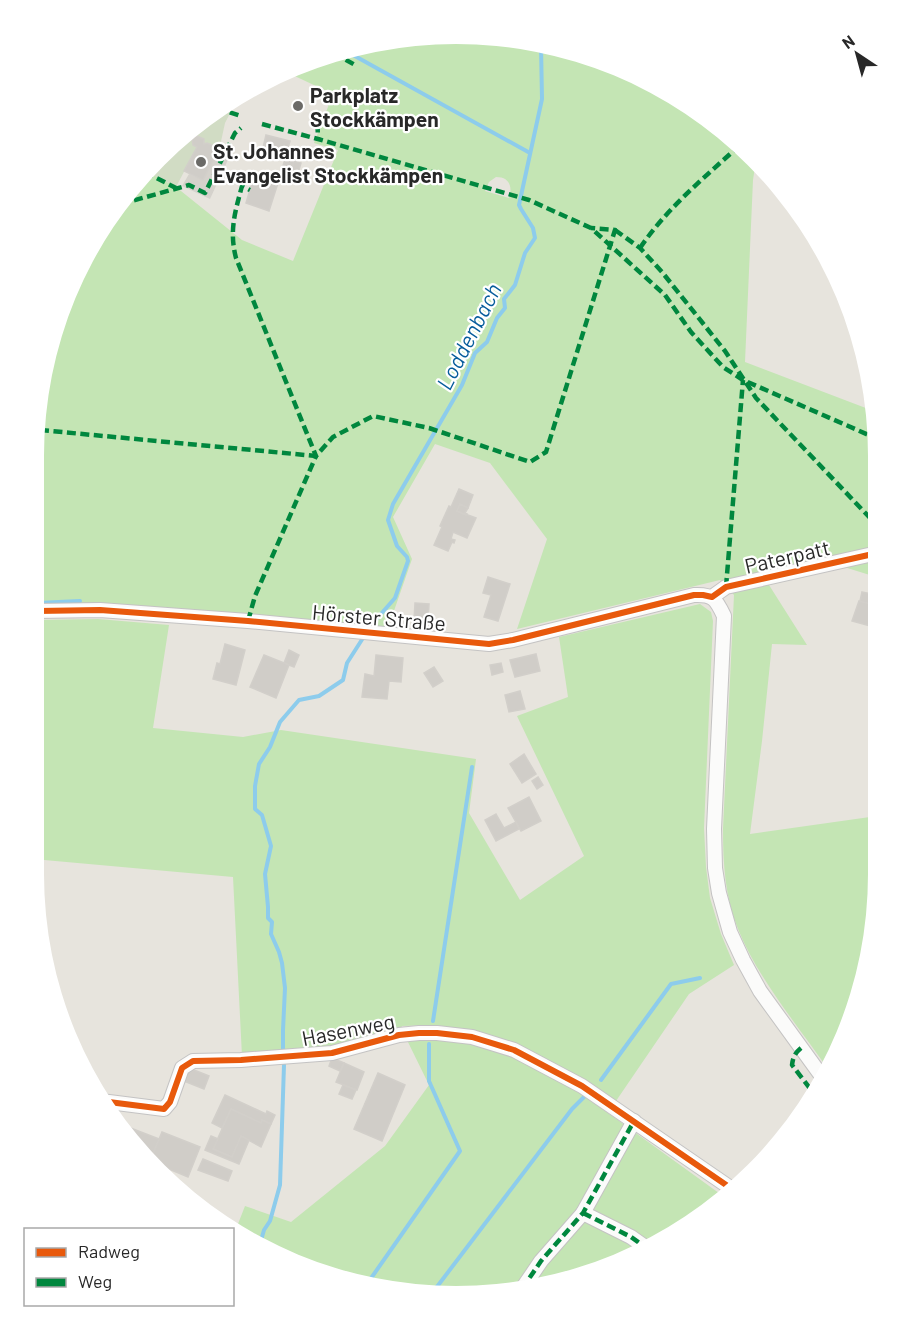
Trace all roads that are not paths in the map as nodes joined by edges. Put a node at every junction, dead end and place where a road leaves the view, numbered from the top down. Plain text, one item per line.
1 (868, 555) edge
2 (712, 597) junction
3 (44, 611) edge
4 (817, 1070) edge
5 (113, 1103) edge
6 (633, 1121) junction
7 (726, 1185) edge
8 (583, 1213) junction
9 (640, 1243) edge
10 (528, 1280) edge

1 - 2 street, Paterpatt
2 - 3 street, Hörster Straße
2 - 4 street
5 - 6 street, Hasenweg
6 - 7 street, Hasenweg
6 - 8 street
8 - 9 street
8 - 10 street

